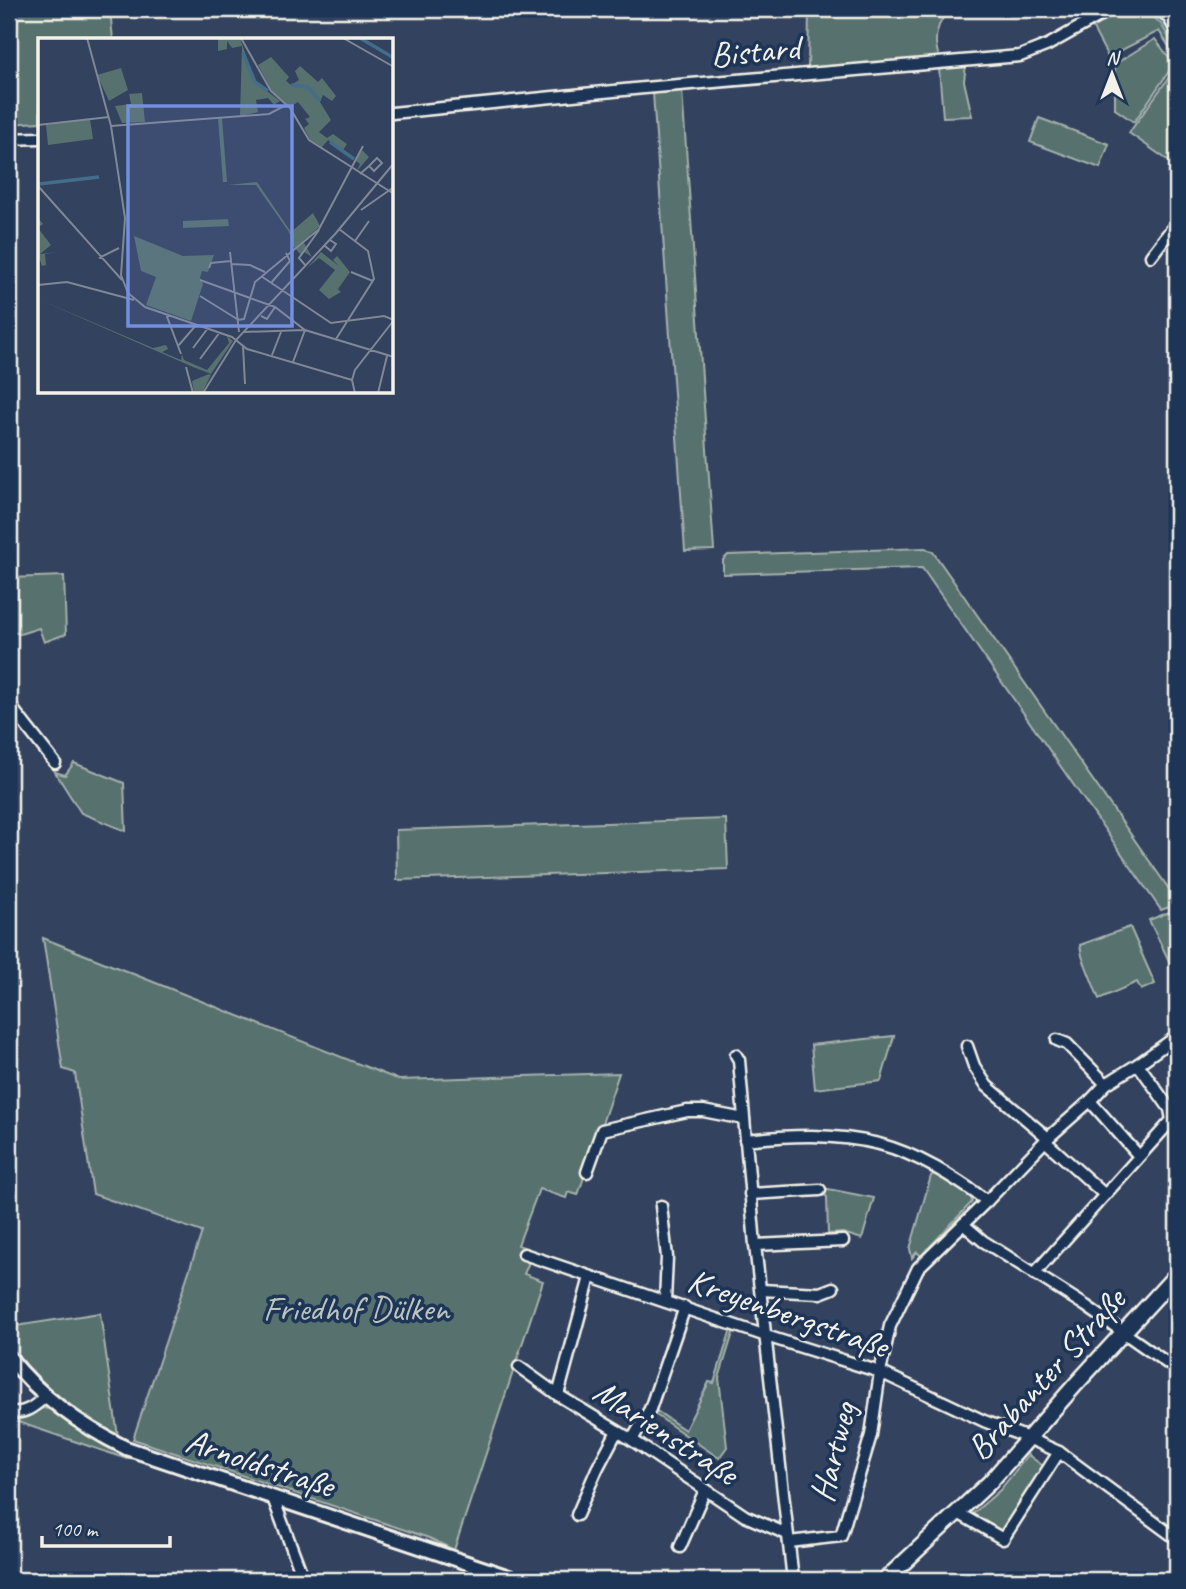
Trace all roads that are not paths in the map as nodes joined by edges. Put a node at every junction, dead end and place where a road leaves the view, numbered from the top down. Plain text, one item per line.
1 (1112, 9) edge
2 (1160, 9) edge
3 (1177, 32) edge
4 (394, 113) edge
5 (38, 138) edge
6 (9, 139) edge
7 (1177, 222) edge
8 (1152, 256) dead end
9 (9, 704) edge
10 (55, 763) dead end
11 (1177, 1036) edge
12 (1057, 1040) dead end
13 (967, 1046) dead end
14 (736, 1055) dead end
15 (1138, 1064) junction
16 (1106, 1084) junction
17 (1090, 1101) junction
18 (744, 1119) junction
19 (745, 1140) junction
20 (1047, 1140) junction
21 (1139, 1156) junction
22 (587, 1172) dead end
23 (820, 1190) dead end
24 (750, 1194) junction
25 (1105, 1195) junction
26 (987, 1201) junction
27 (661, 1206) dead end
28 (963, 1224) junction
29 (844, 1241) dead end
30 (755, 1245) junction
31 (524, 1254) dead end
32 (1034, 1274) junction
33 (1177, 1274) edge
34 (590, 1277) junction
35 (833, 1288) dead end
36 (761, 1290) junction
37 (665, 1301) junction
38 (685, 1307) junction
39 (1124, 1333) junction
40 (766, 1336) junction
41 (9, 1357) edge
42 (519, 1367) dead end
43 (1177, 1370) edge
44 (880, 1372) junction
45 (558, 1395) junction
46 (45, 1397) junction
47 (9, 1411) edge
48 (617, 1431) junction
49 (1028, 1438) junction
50 (632, 1440) junction
51 (1059, 1452) junction
52 (705, 1490) junction
53 (274, 1497) junction
54 (958, 1513) junction
55 (577, 1515) dead end
56 (788, 1538) junction
57 (1177, 1539) edge
58 (680, 1547) dead end
59 (496, 1577) edge
60 (304, 1580) edge
61 (518, 1580) edge
62 (793, 1580) edge
63 (885, 1580) edge

1 - 4 street, Bistard
2 - 3 street
5 - 6 street
7 - 8 street
9 - 10 street
11 - 15 street
12 - 16 street
13 - 20 street
14 - 18 street
15 - 16 street
15 - 21 street
16 - 17 street
17 - 20 street
17 - 21 street
18 - 19 street
18 - 22 street
19 - 24 street
19 - 26 street
20 - 25 street
20 - 26 street
21 - 25 street
23 - 24 street
24 - 30 street
25 - 32 street
26 - 28 street
27 - 37 street
28 - 32 street
28 - 44 street
29 - 30 street
30 - 36 street
31 - 34 street, Kreyenbergstraße
32 - 39 street
33 - 39 main road, Brabanter Straße
34 - 37 street, Kreyenbergstraße
34 - 45 street
35 - 36 street
36 - 40 street
37 - 38 street, Kreyenbergstraße
38 - 40 street, Kreyenbergstraße
38 - 50 street
39 - 43 street
39 - 49 main road, Brabanter Straße
40 - 44 street, Kreyenbergstraße
40 - 56 street
41 - 46 street, Arnoldstraße
42 - 45 street, Marienstraße
44 - 49 street, Kreyenbergstraße
44 - 56 street, Hartweg
45 - 48 street, Marienstraße
46 - 47 street
46 - 53 street, Arnoldstraße
48 - 50 street, Marienstraße
48 - 55 street
49 - 51 street, Kreyenbergstraße
49 - 54 main road, Brabanter Straße
50 - 52 street, Marienstraße
51 - 54 street, Brabanter Straße
51 - 57 street, Kreyenbergstraße
52 - 56 street, Marienstraße
52 - 58 street
53 - 59 street, Arnoldstraße
53 - 60 street
54 - 63 main road, Brabanter Straße
56 - 62 street
59 - 61 street, Arnoldstraße

